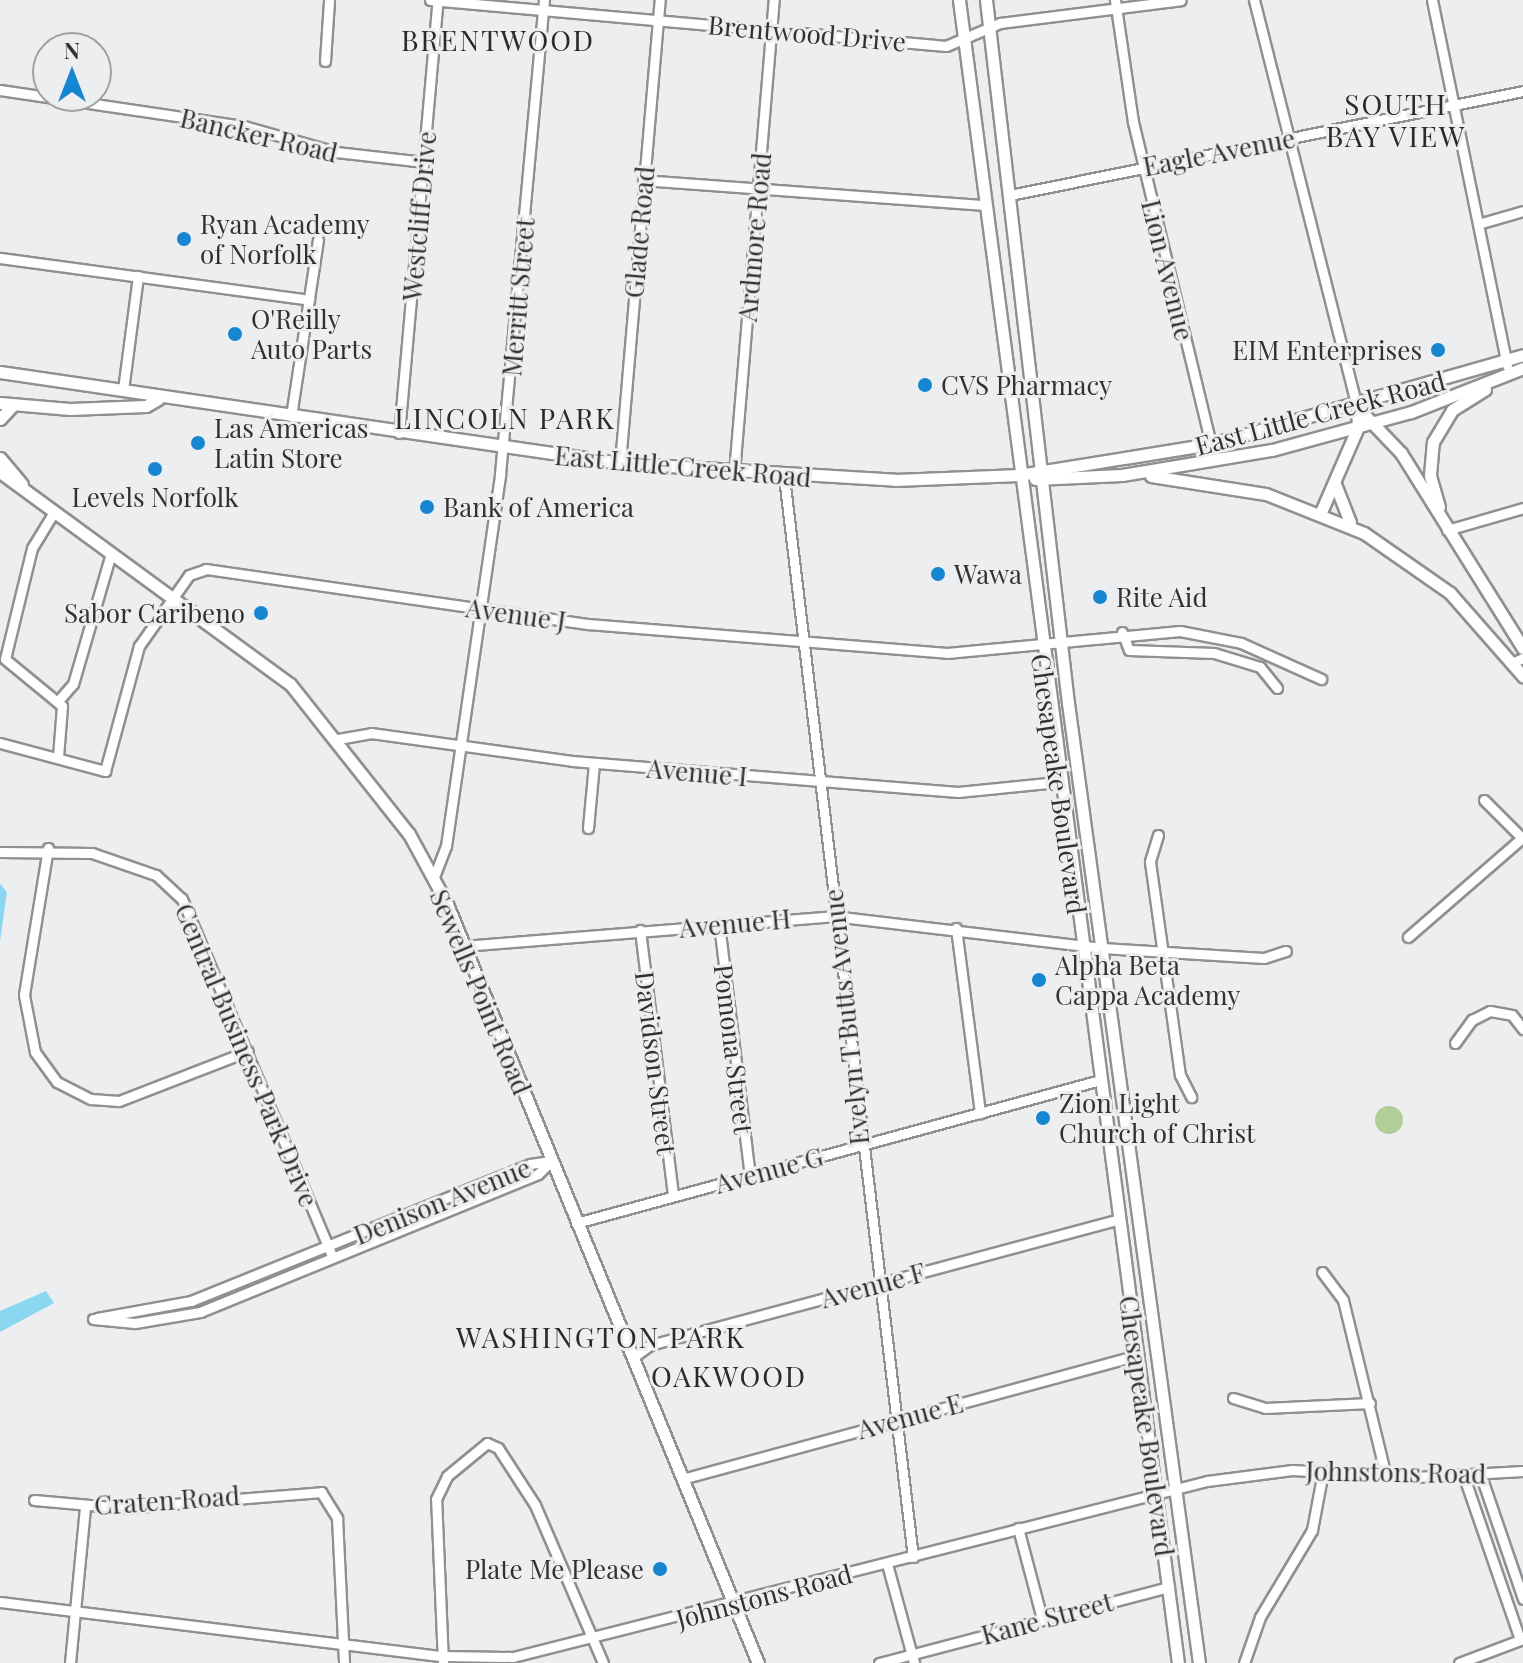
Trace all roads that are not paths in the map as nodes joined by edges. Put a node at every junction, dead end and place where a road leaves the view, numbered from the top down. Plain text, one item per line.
1 (329, 0) edge
2 (430, 0) edge
3 (438, 0) edge
4 (660, 0) edge
5 (774, 0) edge
6 (959, 0) edge
7 (986, 0) edge
8 (1181, 0) edge
9 (1254, 0) edge
10 (1432, 0) edge
11 (1115, 4) edge
12 (544, 5) edge
13 (658, 20) junction
14 (989, 27) junction
15 (772, 29) junction
16 (964, 42) junction
17 (325, 61) dead end
18 (0, 90) edge
19 (1523, 91) edge
20 (1454, 104) junction
21 (1289, 138) junction
22 (424, 162) junction
23 (1143, 168) junction
24 (643, 180) junction
25 (758, 190) junction
26 (1010, 195) junction
27 (984, 205) junction
28 (1523, 211) edge
29 (1478, 224) junction
30 (318, 240) dead end
31 (0, 258) edge
32 (138, 276) junction
33 (309, 300) junction
34 (1523, 355) edge
35 (1507, 366) junction
36 (1523, 368) edge
37 (0, 372) edge
38 (123, 390) junction
39 (158, 399) junction
40 (0, 403) edge
41 (13, 405) junction
42 (1357, 407) junction
43 (291, 416) junction
44 (0, 419) edge
45 (1377, 422) junction
46 (1358, 427) junction
47 (399, 433) junction
48 (1211, 444) junction
49 (504, 448) junction
50 (0, 458) edge
51 (620, 463) junction
52 (0, 473) edge
53 (734, 473) junction
54 (1041, 474) junction
55 (1019, 475) junction
56 (1122, 475) junction
57 (784, 477) junction
58 (1335, 480) junction
59 (36, 499) junction
60 (1523, 508) edge
61 (54, 512) junction
62 (1321, 512) junction
63 (1447, 530) junction
64 (1364, 533) junction
65 (111, 553) junction
66 (173, 598) junction
67 (481, 609) junction
68 (1122, 632) junction
69 (1061, 639) junction
70 (803, 641) junction
71 (1040, 642) junction
72 (1523, 648) edge
73 (1518, 660) edge
74 (1523, 676) edge
75 (1321, 679) dead end
76 (1277, 688) dead end
77 (58, 701) junction
78 (338, 739) junction
79 (0, 743) edge
80 (461, 746) junction
81 (58, 757) junction
82 (594, 763) junction
83 (819, 781) junction
84 (1058, 782) junction
85 (1484, 800) dead end
86 (588, 828) dead end
87 (1158, 835) dead end
88 (1523, 838) edge
89 (48, 848) junction
90 (0, 852) edge
91 (434, 877) junction
92 (833, 916) junction
93 (719, 924) junction
94 (956, 928) junction
95 (640, 930) junction
96 (1408, 937) dead end
97 (1081, 945) junction
98 (463, 946) junction
99 (1162, 947) junction
100 (1102, 948) junction
101 (1286, 951) dead end
102 (1523, 1029) edge
103 (1455, 1043) dead end
104 (248, 1051) junction
105 (1100, 1080) junction
106 (1191, 1097) dead end
107 (980, 1113) junction
108 (860, 1146) junction
109 (551, 1161) junction
110 (750, 1175) junction
111 (673, 1196) junction
112 (1119, 1219) junction
113 (576, 1223) junction
114 (328, 1246) junction
115 (333, 1258) junction
116 (1322, 1272) dead end
117 (877, 1283) junction
118 (1138, 1355) junction
119 (632, 1358) junction
120 (1233, 1398) dead end
121 (1370, 1403) junction
122 (894, 1421) junction
123 (1323, 1471) junction
124 (1523, 1471) edge
125 (1386, 1476) junction
126 (1481, 1476) junction
127 (1464, 1477) junction
128 (682, 1479) junction
129 (1177, 1487) junction
130 (1157, 1492) junction
131 (34, 1500) dead end
132 (85, 1506) junction
133 (1018, 1528) junction
134 (913, 1557) junction
135 (887, 1564) junction
136 (1169, 1587) junction
137 (1523, 1599) edge
138 (0, 1602) edge
139 (733, 1604) junction
140 (76, 1610) junction
141 (1042, 1619) junction
142 (1521, 1640) edge
143 (344, 1641) junction
144 (594, 1642) junction
145 (913, 1659) edge
146 (442, 1660) edge
147 (70, 1663) edge
148 (344, 1663) edge
149 (603, 1663) edge
150 (758, 1663) edge
151 (879, 1663) edge
152 (1178, 1663) edge
153 (1199, 1663) edge
154 (1244, 1663) edge
155 (1459, 1663) edge

1 - 17 street
2 - 3 street, Brentwood Drive
3 - 12 street, Brentwood Drive
3 - 22 street, Westcliff Drive
4 - 13 street, Glade Road
5 - 15 street, Ardmore Road
6 - 16 main road, Chesapeake Boulevard
7 - 14 main road, Chesapeake Boulevard
8 - 11 street
9 - 21 street
10 - 20 street
11 - 14 street
11 - 23 street, Lion Avenue
12 - 13 street, Brentwood Drive
12 - 49 street, Merritt Street
13 - 15 street, Brentwood Drive
13 - 24 street, Glade Road
14 - 16 street
14 - 26 main road, Chesapeake Boulevard
15 - 16 street, Brentwood Drive
15 - 25 street, Ardmore Road
16 - 27 main road, Chesapeake Boulevard
18 - 22 street, Bancker Road
19 - 20 street, Eagle Avenue
20 - 21 street, Eagle Avenue
20 - 29 street
21 - 23 street, Eagle Avenue
21 - 42 street
22 - 47 street, Westcliff Drive
23 - 26 street, Eagle Avenue
23 - 48 street, Lion Avenue
24 - 25 street
24 - 51 street, Glade Road
25 - 27 street
25 - 53 street, Ardmore Road
26 - 54 main road, Chesapeake Boulevard
27 - 55 main road, Chesapeake Boulevard
28 - 29 street
29 - 35 street
30 - 33 street
31 - 32 street
32 - 33 street
32 - 38 street
33 - 43 street
34 - 35 main road, East Little Creek Road
35 - 36 main road, East Little Creek Road
35 - 42 main road, East Little Creek Road
35 - 45 main road, East Little Creek Road
35 - 63 main road
37 - 38 main road, East Little Creek Road
38 - 39 main road, East Little Creek Road
39 - 41 main road, East Little Creek Road
39 - 43 main road, East Little Creek Road
40 - 41 main road, East Little Creek Road
41 - 44 main road
42 - 45 main road
42 - 46 main road
42 - 48 main road, East Little Creek Road
43 - 47 main road, East Little Creek Road
45 - 46 main road, East Little Creek Road
45 - 63 main road
46 - 56 main road, East Little Creek Road
46 - 58 main road
47 - 49 main road, East Little Creek Road
48 - 54 main road, East Little Creek Road
49 - 51 main road, East Little Creek Road
49 - 67 street, Merritt Street
50 - 59 main road
51 - 53 main road, East Little Creek Road
52 - 59 main road, Sewells Point Road
53 - 57 main road, East Little Creek Road
54 - 55 main road, East Little Creek Road
54 - 56 main road, East Little Creek Road
54 - 69 main road, Chesapeake Boulevard
55 - 57 main road, East Little Creek Road
55 - 71 main road, Chesapeake Boulevard
56 - 62 main road
57 - 70 street, Evelyn T Butts Avenue
58 - 62 main road
58 - 64 main road
59 - 61 main road, Sewells Point Road
60 - 63 street
61 - 65 main road, Sewells Point Road
61 - 77 street
62 - 64 main road
63 - 72 main road
64 - 73 main road
65 - 66 main road, Sewells Point Road
65 - 77 street
66 - 67 street, Avenue J
66 - 78 main road, Sewells Point Road
66 - 81 street, Avenue J
67 - 70 street, Avenue J
67 - 80 street, Merritt Street
68 - 69 street, Avenue J
68 - 75 street, Avenue J
68 - 76 street
69 - 71 street, Avenue J
69 - 100 main road, Chesapeake Boulevard
70 - 71 street, Avenue J
70 - 83 street, Evelyn T Butts Avenue
71 - 84 main road, Chesapeake Boulevard
73 - 74 main road
77 - 81 street
78 - 80 street, Avenue I
78 - 91 main road, Sewells Point Road
79 - 81 street
80 - 82 street, Avenue I
80 - 91 street, Merritt Street
82 - 83 street, Avenue I
82 - 86 street
83 - 84 street, Avenue I
83 - 92 street, Evelyn T Butts Avenue
84 - 97 main road, Chesapeake Boulevard
85 - 88 street
87 - 99 street
88 - 96 street
89 - 90 street, Central Business Park Drive
89 - 104 street, Central Business Park Drive
89 - 104 street
91 - 98 main road, Sewells Point Road
92 - 93 street, Avenue H
92 - 94 street, Avenue H
92 - 108 street, Evelyn T Butts Avenue
93 - 95 street, Avenue H
93 - 110 street, Pomona Street
94 - 97 street, Avenue H
94 - 107 street
95 - 98 street, Avenue H
95 - 111 street, Davidson Street
97 - 100 street, Avenue H
97 - 105 main road, Chesapeake Boulevard
98 - 109 main road, Sewells Point Road
99 - 100 street, Avenue H
99 - 101 street, Avenue H
99 - 106 street
100 - 129 main road, Chesapeake Boulevard
102 - 103 street
104 - 114 street, Central Business Park Drive
105 - 107 street, Avenue G
105 - 112 main road, Chesapeake Boulevard
107 - 108 street, Avenue G
108 - 110 street, Avenue G
108 - 117 street, Evelyn T Butts Avenue
109 - 113 main road, Sewells Point Road
109 - 114 street, Denison Avenue
109 - 115 street, Denison Avenue
110 - 111 street, Avenue G
111 - 113 street, Avenue G
112 - 117 street, Avenue F
112 - 118 main road, Chesapeake Boulevard
113 - 119 main road, Sewells Point Road
114 - 115 street, Central Business Park Drive
114 - 115 street, Denison Avenue
116 - 121 street
117 - 119 street, Avenue F
117 - 122 street, Evelyn T Butts Avenue
118 - 122 street, Avenue E
118 - 130 main road, Chesapeake Boulevard
119 - 128 main road, Sewells Point Road
120 - 121 street
121 - 125 street
122 - 128 street, Avenue E
122 - 134 street, Evelyn T Butts Avenue
123 - 125 street, Johnstons Road
123 - 129 street, Johnstons Road
123 - 154 street
124 - 126 street, Johnstons Road
125 - 127 street, Johnstons Road
126 - 127 street, Johnstons Road
126 - 137 street
127 - 142 street
128 - 139 main road, Sewells Point Road
129 - 130 street, Johnstons Road
129 - 153 main road, Chesapeake Boulevard
130 - 133 street, Johnstons Road
130 - 136 main road, Chesapeake Boulevard
131 - 132 street, Craten Road
132 - 140 street
132 - 143 street, Craten Road
133 - 134 street, Johnstons Road
133 - 141 street
134 - 135 street, Johnstons Road
135 - 139 street, Johnstons Road
135 - 145 street
136 - 141 street, Kane Street
136 - 152 main road, Chesapeake Boulevard
138 - 140 street, Johnstons Road
139 - 144 street, Johnstons Road
139 - 150 main road, Sewells Point Road
140 - 143 street, Johnstons Road
140 - 147 street
141 - 145 street, Kane Street
142 - 155 street
143 - 146 street, Johnstons Road
143 - 148 street
144 - 146 street, Johnstons Road
144 - 146 street
144 - 149 street
145 - 151 street, Kane Street

